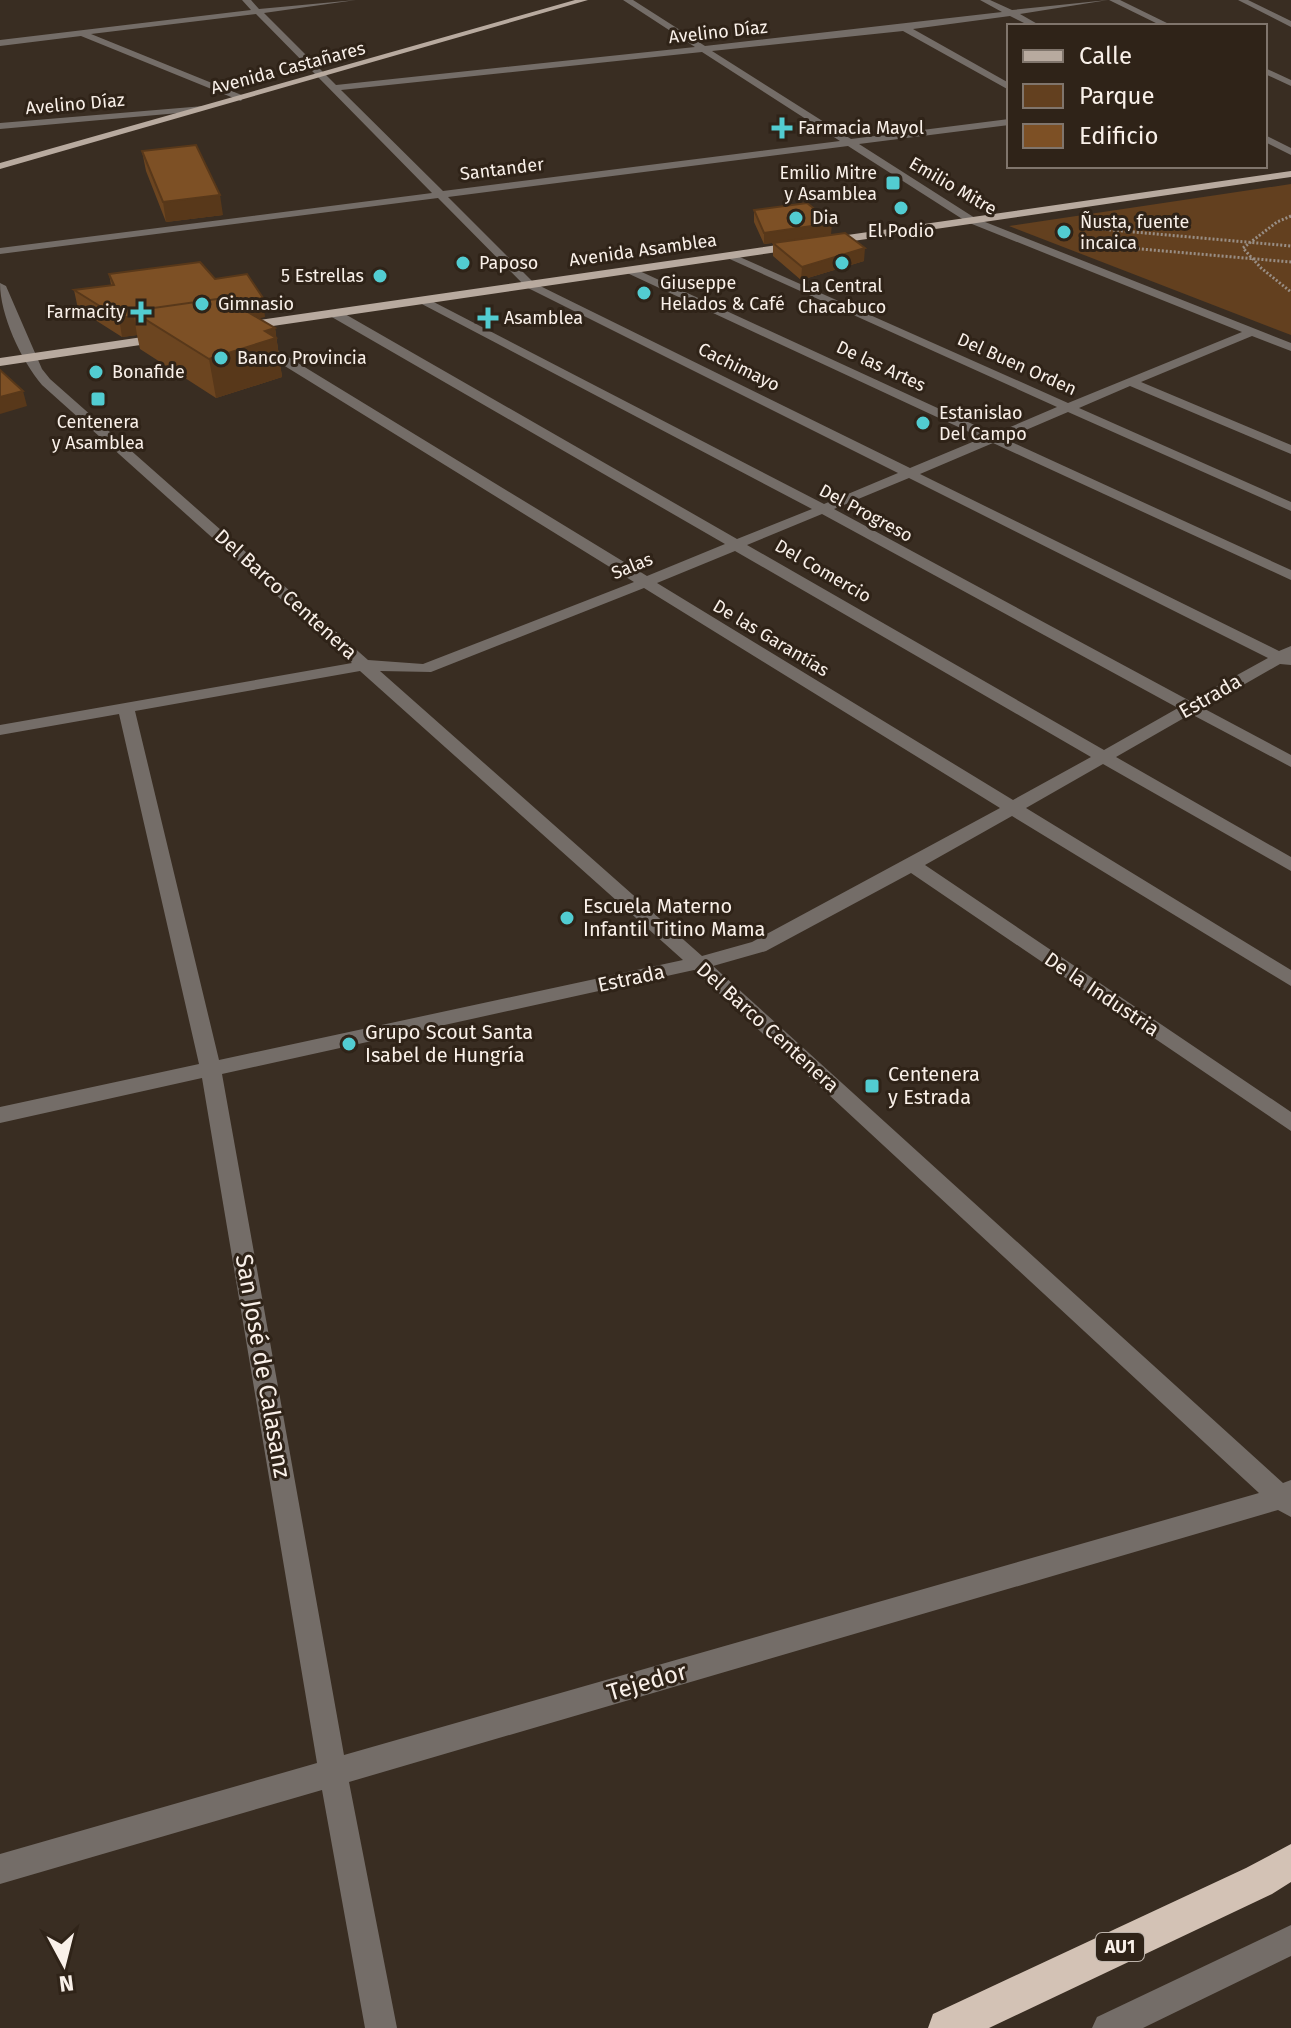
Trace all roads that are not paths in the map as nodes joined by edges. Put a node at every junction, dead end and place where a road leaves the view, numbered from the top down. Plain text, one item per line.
1 (246, 0) edge
2 (352, 0) edge
3 (584, 0) edge
4 (627, 0) edge
5 (984, 0) edge
6 (1104, 0) edge
7 (1113, 0) edge
8 (1242, 0) edge
9 (258, 13) junction
10 (1011, 13) junction
11 (1033, 24) edge
12 (1165, 24) edge
13 (1291, 24) edge
14 (904, 28) junction
15 (83, 34) junction
16 (0, 43) edge
17 (704, 50) junction
18 (1267, 72) edge
19 (323, 76) junction
20 (1291, 84) edge
21 (1007, 86) edge
22 (1267, 87) edge
23 (335, 88) junction
24 (241, 98) junction
25 (201, 108) junction
26 (1007, 122) edge
27 (0, 126) edge
28 (1267, 139) edge
29 (846, 143) junction
30 (1291, 152) edge
31 (0, 166) edge
32 (1291, 174) edge
33 (441, 195) junction
34 (971, 220) junction
35 (0, 251) edge
36 (729, 256) junction
37 (629, 270) junction
38 (530, 285) junction
39 (0, 286) edge
40 (422, 300) junction
41 (334, 313) junction
42 (232, 328) junction
43 (218, 330) edge
44 (1251, 332) junction
45 (174, 336) edge
46 (1291, 347) edge
47 (31, 357) junction
48 (0, 362) edge
49 (1131, 382) junction
50 (1070, 407) junction
51 (995, 438) junction
52 (1291, 450) edge
53 (912, 473) junction
54 (1291, 507) edge
55 (823, 509) junction
56 (738, 545) junction
57 (1291, 576) edge
58 (644, 583) junction
59 (1287, 657) edge
60 (366, 665) junction
61 (126, 707) junction
62 (1189, 708) junction
63 (0, 730) edge
64 (1101, 758) junction
65 (1291, 762) edge
66 (1012, 808) junction
67 (912, 865) junction
68 (1291, 865) edge
69 (698, 963) junction
70 (1291, 979) edge
71 (211, 1070) junction
72 (0, 1115) edge
73 (1291, 1123) edge
74 (1288, 1498) edge
75 (333, 1773) junction
76 (1291, 1862) edge
77 (0, 1869) edge
78 (1291, 1940) edge
79 (381, 2028) edge
80 (947, 2028) edge
81 (1108, 2028) edge

1 - 9 street, Cachimayo
2 - 9 street
3 - 19 main road, Avenida Castañares
4 - 17 street, Emilio Mitre
5 - 10 street
6 - 10 street, Avelino Díaz
7 - 12 street
8 - 13 street
9 - 15 street
9 - 19 street, Cachimayo
10 - 11 street
10 - 14 street, Avelino Díaz
14 - 17 street, Avelino Díaz
14 - 21 street
15 - 16 street
15 - 24 street
17 - 23 street, Avelino Díaz
17 - 29 street, Emilio Mitre
18 - 20 street
19 - 23 street, Cachimayo
19 - 24 main road, Avenida Castañares
20 - 22 street
23 - 33 street, Cachimayo
24 - 25 main road, Avenida Castañares
25 - 27 street, Avelino Díaz
25 - 31 main road, Avenida Castañares
26 - 29 street, Santander
28 - 30 street
29 - 33 street, Santander
29 - 34 street, Emilio Mitre
32 - 34 main road, Avenida Asamblea
33 - 35 street, Santander
33 - 38 street, Cachimayo
34 - 36 main road, Avenida Asamblea
34 - 44 street, Emilio Mitre
36 - 37 main road, Avenida Asamblea
36 - 50 street, Del Buen Orden
37 - 38 main road, Avenida Asamblea
37 - 51 street, De las Artes
38 - 40 main road, Avenida Asamblea
38 - 53 street, Cachimayo
39 - 47 street, Del Barco Centenera
40 - 41 main road, Avenida Asamblea
40 - 55 street, Del Progreso
41 - 42 main road, Avenida Asamblea
41 - 56 street, Del Comercio
42 - 43 main road, Avenida Asamblea
42 - 58 street, De las Garantías
44 - 46 street, Emilio Mitre
44 - 49 street, Salas
45 - 47 main road
47 - 48 main road
47 - 60 street, Del Barco Centenera
49 - 50 street, Salas
49 - 52 street
50 - 51 street, Salas
50 - 54 street, Del Buen Orden
51 - 53 street, Salas
51 - 57 street, De las Artes
53 - 55 street, Salas
53 - 59 street, Cachimayo
55 - 56 street, Salas
55 - 62 street, Del Progreso
56 - 58 street, Salas
56 - 64 street, Del Comercio
58 - 60 street, Salas
58 - 66 street, De las Garantías
59 - 62 street, Estrada
60 - 61 street, Salas
60 - 69 street, Del Barco Centenera
61 - 63 street, Salas
61 - 71 street, San José de Calasanz
62 - 64 street, Estrada
62 - 65 street, Del Progreso
64 - 66 street, Estrada
64 - 68 street, Del Comercio
66 - 67 street, Estrada
66 - 70 street, De las Garantías
67 - 69 street, Estrada
67 - 73 street, De la Industria
69 - 71 street, Estrada
69 - 74 street, Del Barco Centenera
71 - 72 street, Estrada
71 - 75 street, San José de Calasanz
74 - 75 street, Tejedor
75 - 77 street, Tejedor
75 - 79 street, San José de Calasanz
76 - 80 highway, AU1
78 - 81 street

